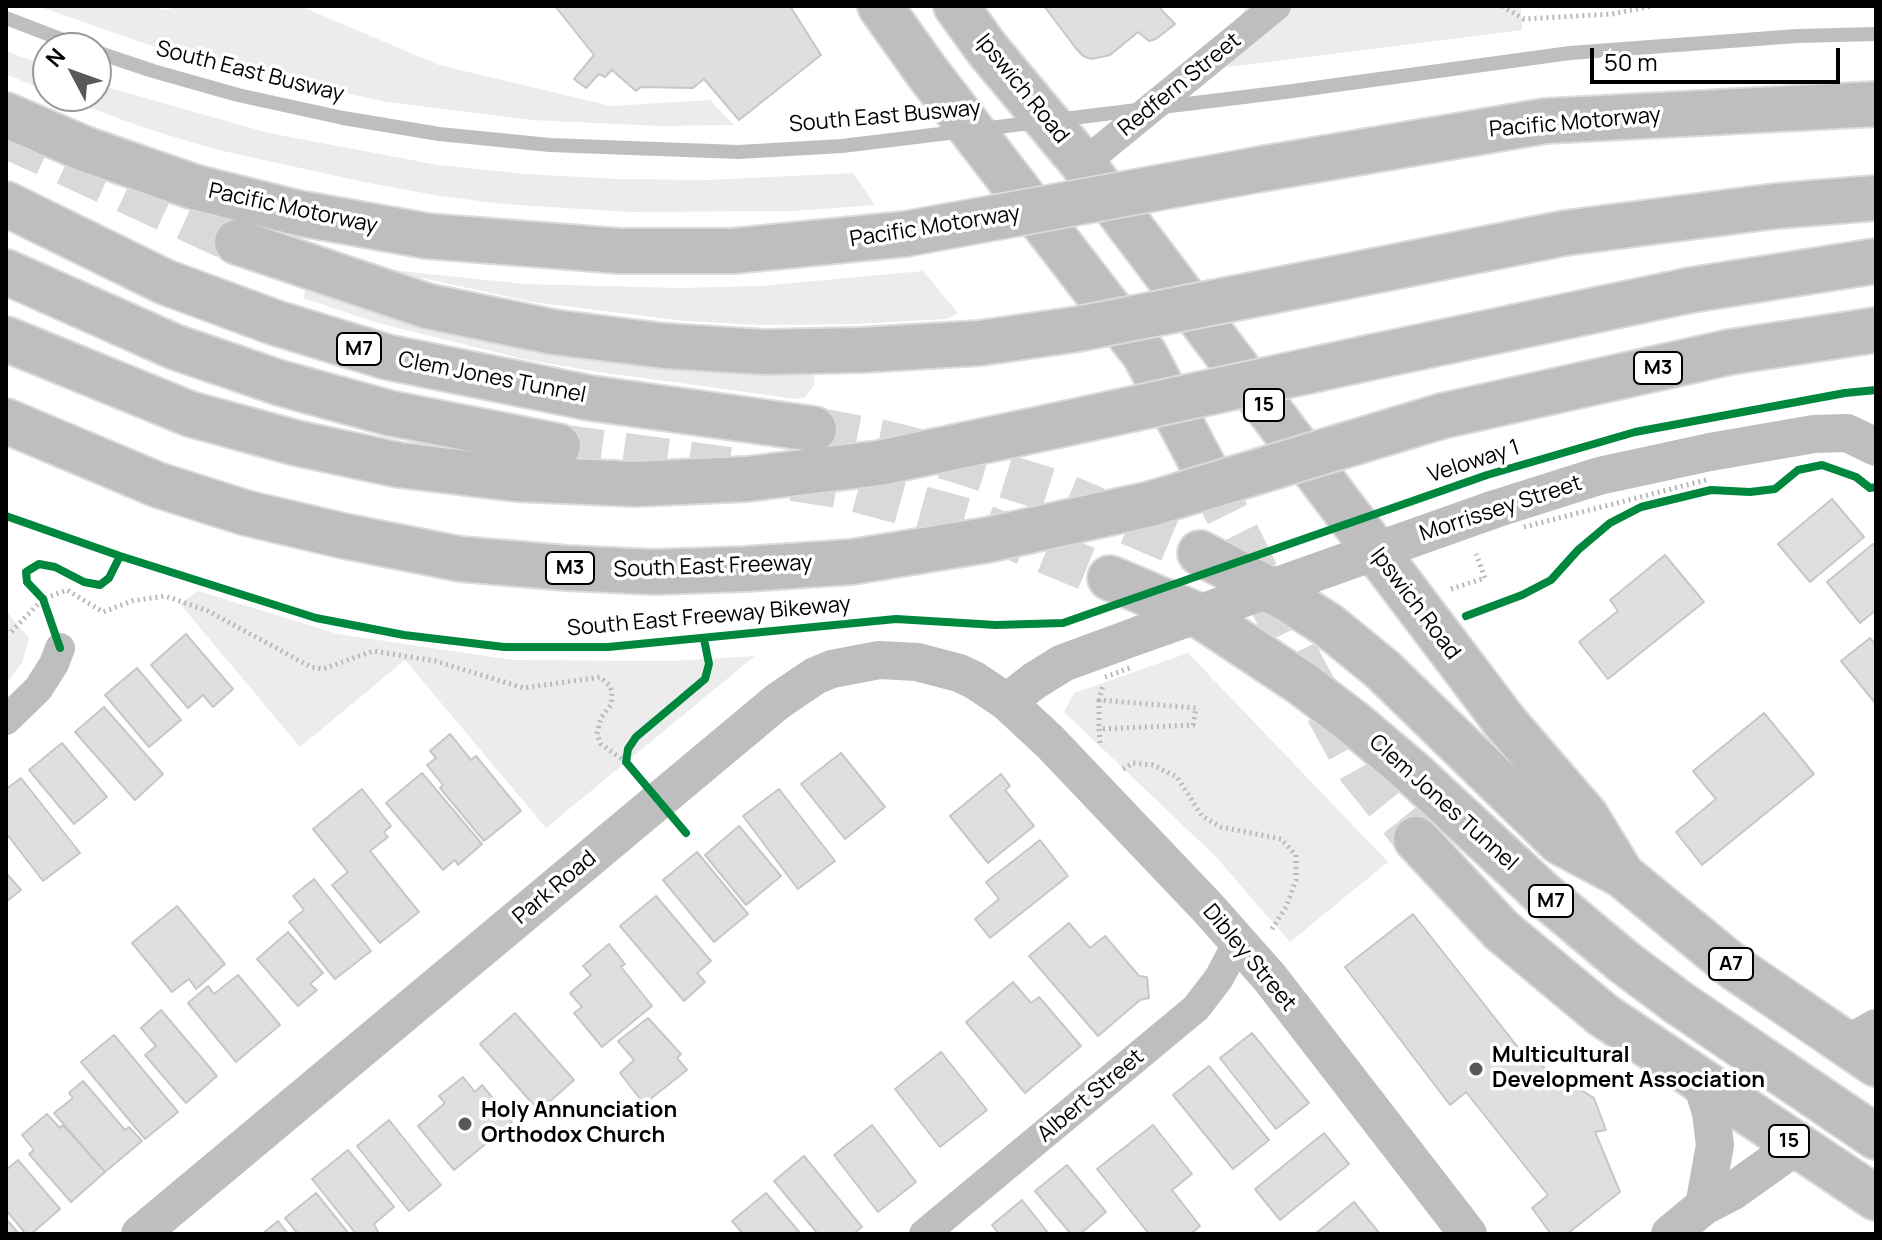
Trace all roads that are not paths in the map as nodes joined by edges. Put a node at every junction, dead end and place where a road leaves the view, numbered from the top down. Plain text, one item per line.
1 (880, 6) edge
2 (956, 6) edge
3 (1276, 6) edge
4 (6, 18) edge
5 (42, 32) edge
6 (1876, 34) edge
7 (112, 57) edge
8 (1876, 104) edge
9 (6, 115) edge
10 (1083, 164) junction
11 (1876, 198) edge
12 (6, 204) edge
13 (237, 242) tunnel mouth
14 (1876, 261) edge
15 (6, 272) edge
16 (1876, 330) edge
17 (6, 339) edge
18 (6, 421) edge
19 (814, 429) tunnel mouth
20 (558, 446) tunnel mouth
21 (1876, 447) edge
22 (1208, 475) tunnel mouth
23 (1200, 553) tunnel mouth
24 (1110, 578) tunnel mouth
25 (60, 648) road end
26 (1007, 702) junction
27 (6, 720) edge
28 (1416, 839) tunnel mouth
29 (1622, 875) junction
30 (1254, 938) junction
31 (1867, 1045) edge
32 (1702, 1083) junction
33 (1876, 1137) edge
34 (1796, 1146) junction
35 (1876, 1198) edge
36 (1704, 1206) junction
37 (140, 1234) edge
38 (924, 1234) edge
39 (1468, 1234) edge
40 (1670, 1234) edge

1 - 22 highway
2 - 10 highway, Ipswich Road / 15
3 - 10 street, Redfern Street
4 - 5 lane
6 - 7 lane, South East Busway, bridge
8 - 9 highway, Pacific Motorway, bridge
10 - 29 highway, Ipswich Road / 15
11 - 13 highway, bridge
12 - 19 highway, Clem Jones Tunnel / M7
14 - 17 highway, bridge
15 - 20 highway, M7
16 - 18 highway, South East Freeway / M3, bridge
21 - 26 street, Morrissey Street, bridge
23 - 29 highway, M7
24 - 33 highway, Clem Jones Tunnel / M7
25 - 27 street
26 - 30 street, Dibley Street
26 - 37 street, Park Road
28 - 32 highway, 15
29 - 31 highway, Ipswich Road / A7
30 - 38 street, Albert Street
30 - 39 street, Dibley Street
32 - 34 highway, 15
32 - 36 street
34 - 35 highway, 15
34 - 36 street
36 - 40 street

